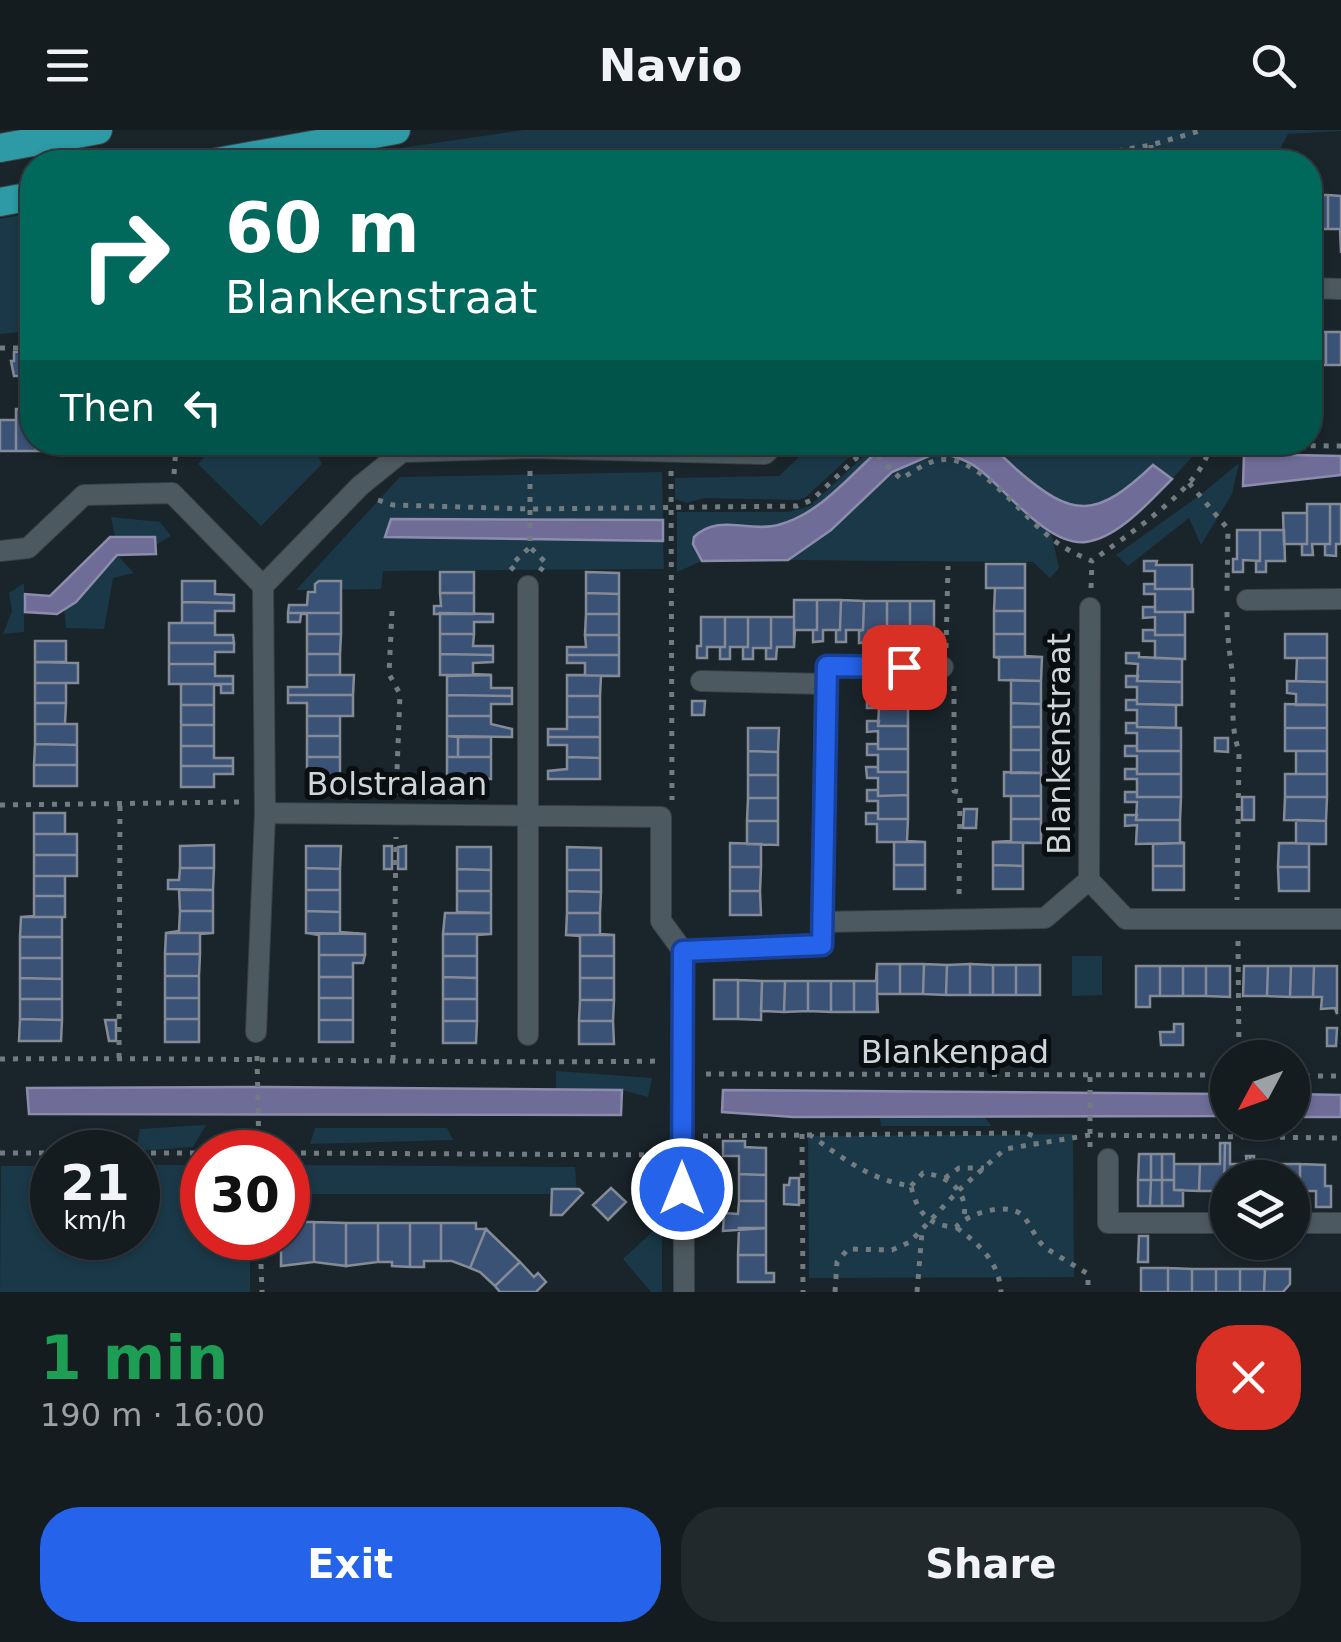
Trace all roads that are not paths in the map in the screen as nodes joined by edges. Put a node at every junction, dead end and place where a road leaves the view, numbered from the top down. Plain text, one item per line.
1 (98, 130) edge
2 (396, 130) edge
3 (0, 148) edge
4 (284, 150) edge
5 (398, 455) edge
6 (0, 550) edge
7 (263, 586) junction
8 (528, 586) dead end
9 (1341, 598) edge
10 (1247, 600) dead end
11 (1090, 608) dead end
12 (948, 668) road end
13 (701, 682) dead end
14 (825, 684) junction
15 (265, 808) junction
16 (528, 814) junction
17 (1089, 880) junction
18 (1341, 919) edge
19 (821, 922) junction
20 (683, 951) junction
21 (256, 1032) dead end
22 (528, 1034) dead end
23 (1108, 1159) dead end
24 (1210, 1223) edge
25 (1310, 1223) edge
26 (1341, 1223) edge
27 (684, 1292) edge

1 - 3 highway
2 - 4 highway
5 - 7 street
6 - 7 street
7 - 15 street, Bolstralaan
8 - 16 street, Bolstralaan
9 - 10 street
11 - 17 street, Blankenstraat
12 - 14 street
13 - 14 street
14 - 19 street
15 - 16 street, Bolstralaan
15 - 21 street, Bolstralaan
16 - 20 street, Bolstralaan
16 - 22 street, Bolstralaan
17 - 18 street, Blankenstraat
17 - 19 street, Blankenstraat
19 - 20 street
20 - 27 street
23 - 24 street
25 - 26 street

